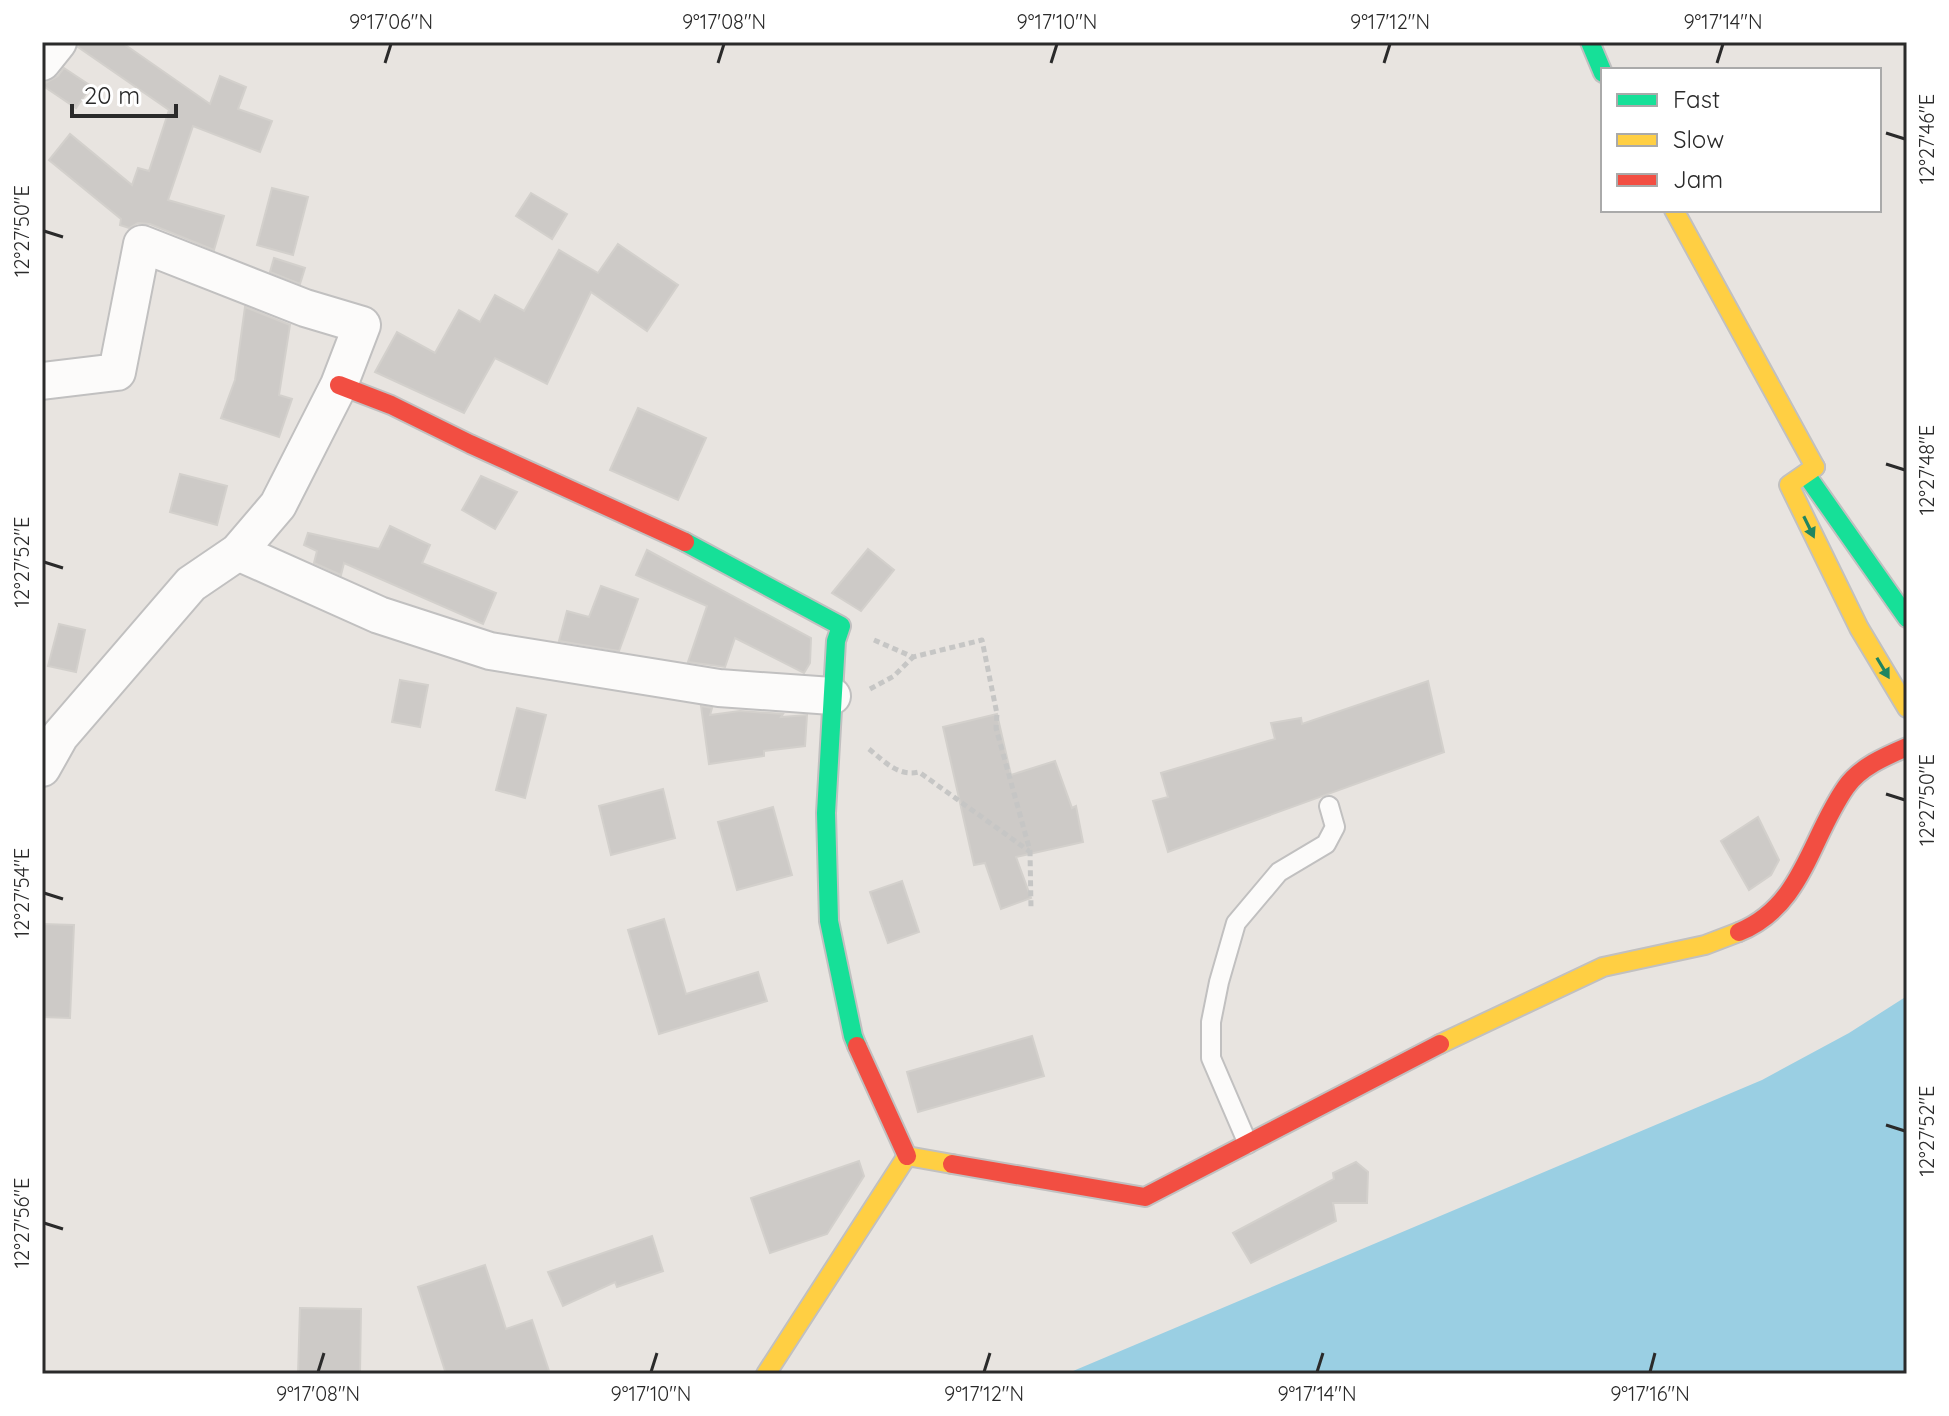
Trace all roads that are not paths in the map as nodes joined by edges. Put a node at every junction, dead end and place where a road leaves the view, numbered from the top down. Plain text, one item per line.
1 (58, 42) edge
2 (1590, 42) edge
3 (42, 62) edge
4 (1601, 68) edge
5 (1675, 212) edge
6 (42, 381) edge
7 (339, 385) junction
8 (1815, 467) junction
9 (238, 552) junction
10 (1903, 611) edge
11 (849, 693) junction
12 (1907, 708) edge
13 (51, 733) edge
14 (1907, 747) edge
15 (42, 768) edge
16 (1329, 806) dead end
17 (1248, 1144) junction
18 (907, 1156) junction
19 (766, 1374) edge

1 - 3 street
2 - 4 main road
5 - 8 main road
6 - 7 street
7 - 9 street
7 - 11 main road
8 - 10 main road
8 -> 12 main road
9 - 11 street
9 - 13 street
11 - 18 main road
13 - 15 street
14 - 17 main road
16 - 17 lane
17 - 18 main road
18 - 19 main road

